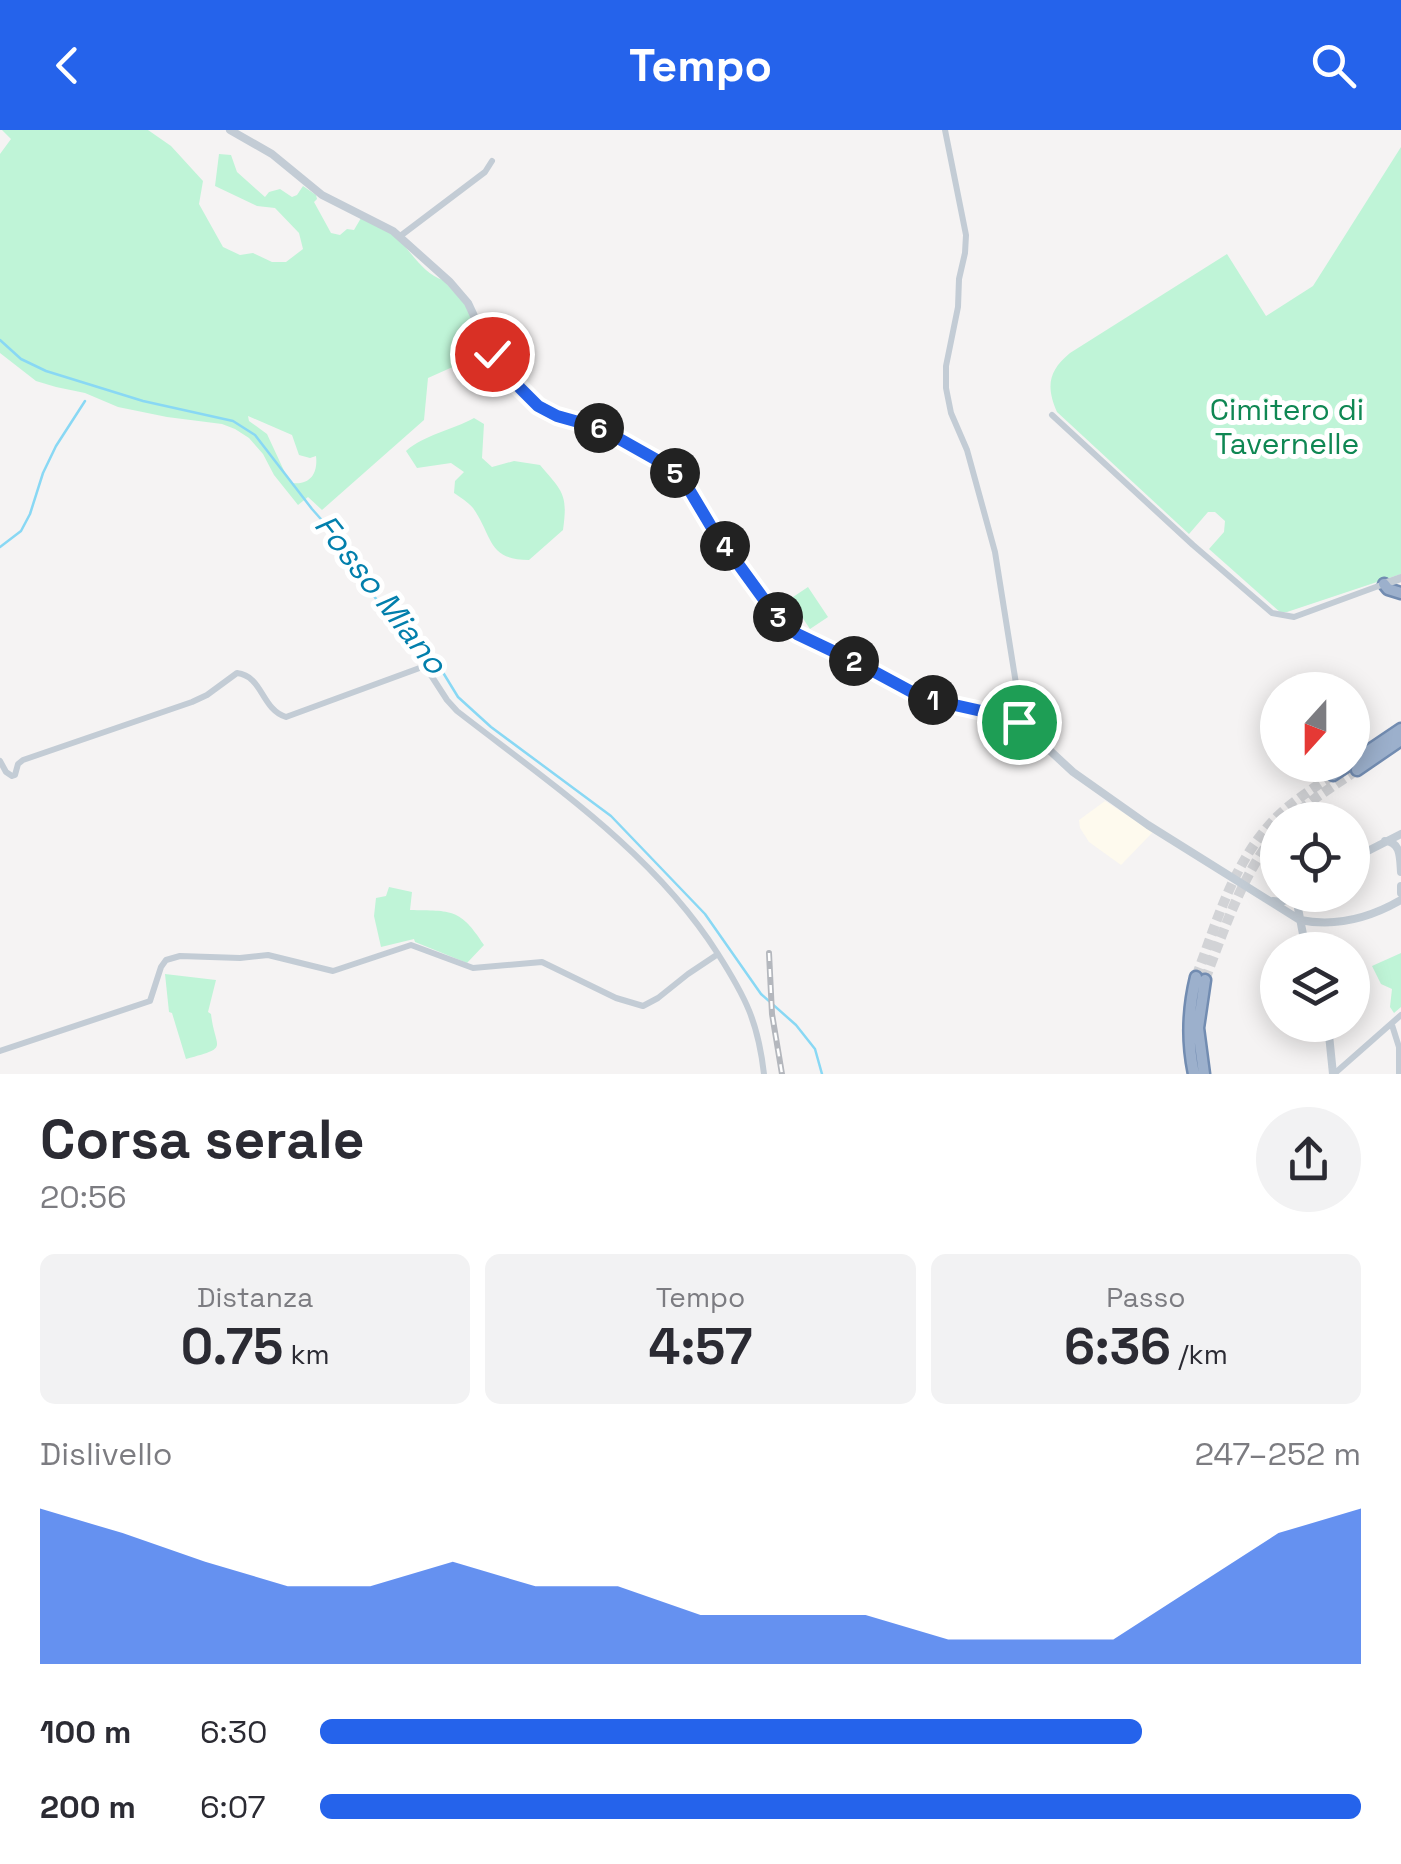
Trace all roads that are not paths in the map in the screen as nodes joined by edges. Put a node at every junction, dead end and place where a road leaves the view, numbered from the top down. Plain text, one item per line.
1 (230, 130) edge
2 (944, 130) edge
3 (492, 161) dead end
4 (400, 237) junction
5 (1052, 415) dead end
6 (1399, 580) edge
7 (1384, 584) junction
8 (1401, 593) edge
9 (1019, 722) junction
10 (1401, 729) edge
11 (1401, 740) edge
12 (1370, 753) edge
13 (1370, 757) edge
14 (0, 761) edge
15 (1401, 834) edge
16 (1384, 841) junction
17 (1370, 849) edge
18 (1401, 872) edge
19 (1260, 895) edge
20 (1401, 900) edge
21 (1287, 912) edge
22 (1299, 912) edge
23 (1300, 920) junction
24 (1302, 932) edge
25 (718, 954) junction
26 (1401, 1015) edge
27 (1392, 1024) junction
28 (1330, 1042) edge
29 (0, 1050) edge
30 (764, 1074) edge
31 (1194, 1074) edge
32 (1204, 1074) edge
33 (1334, 1074) edge
34 (1399, 1074) edge

1 - 4 street
2 - 9 street
3 - 4 street
4 - 9 street
5 - 7 street
6 - 7 street
7 - 8 highway
9 - 19 street
10 - 12 highway
11 - 13 highway
14 - 25 street
15 - 16 street
16 - 17 street
16 - 18 street
20 - 23 street
21 - 23 street
22 - 23 street
23 - 24 street
25 - 29 street
25 - 30 street
26 - 27 street
27 - 33 street
27 - 34 street
28 - 33 street
31 - 32 highway

